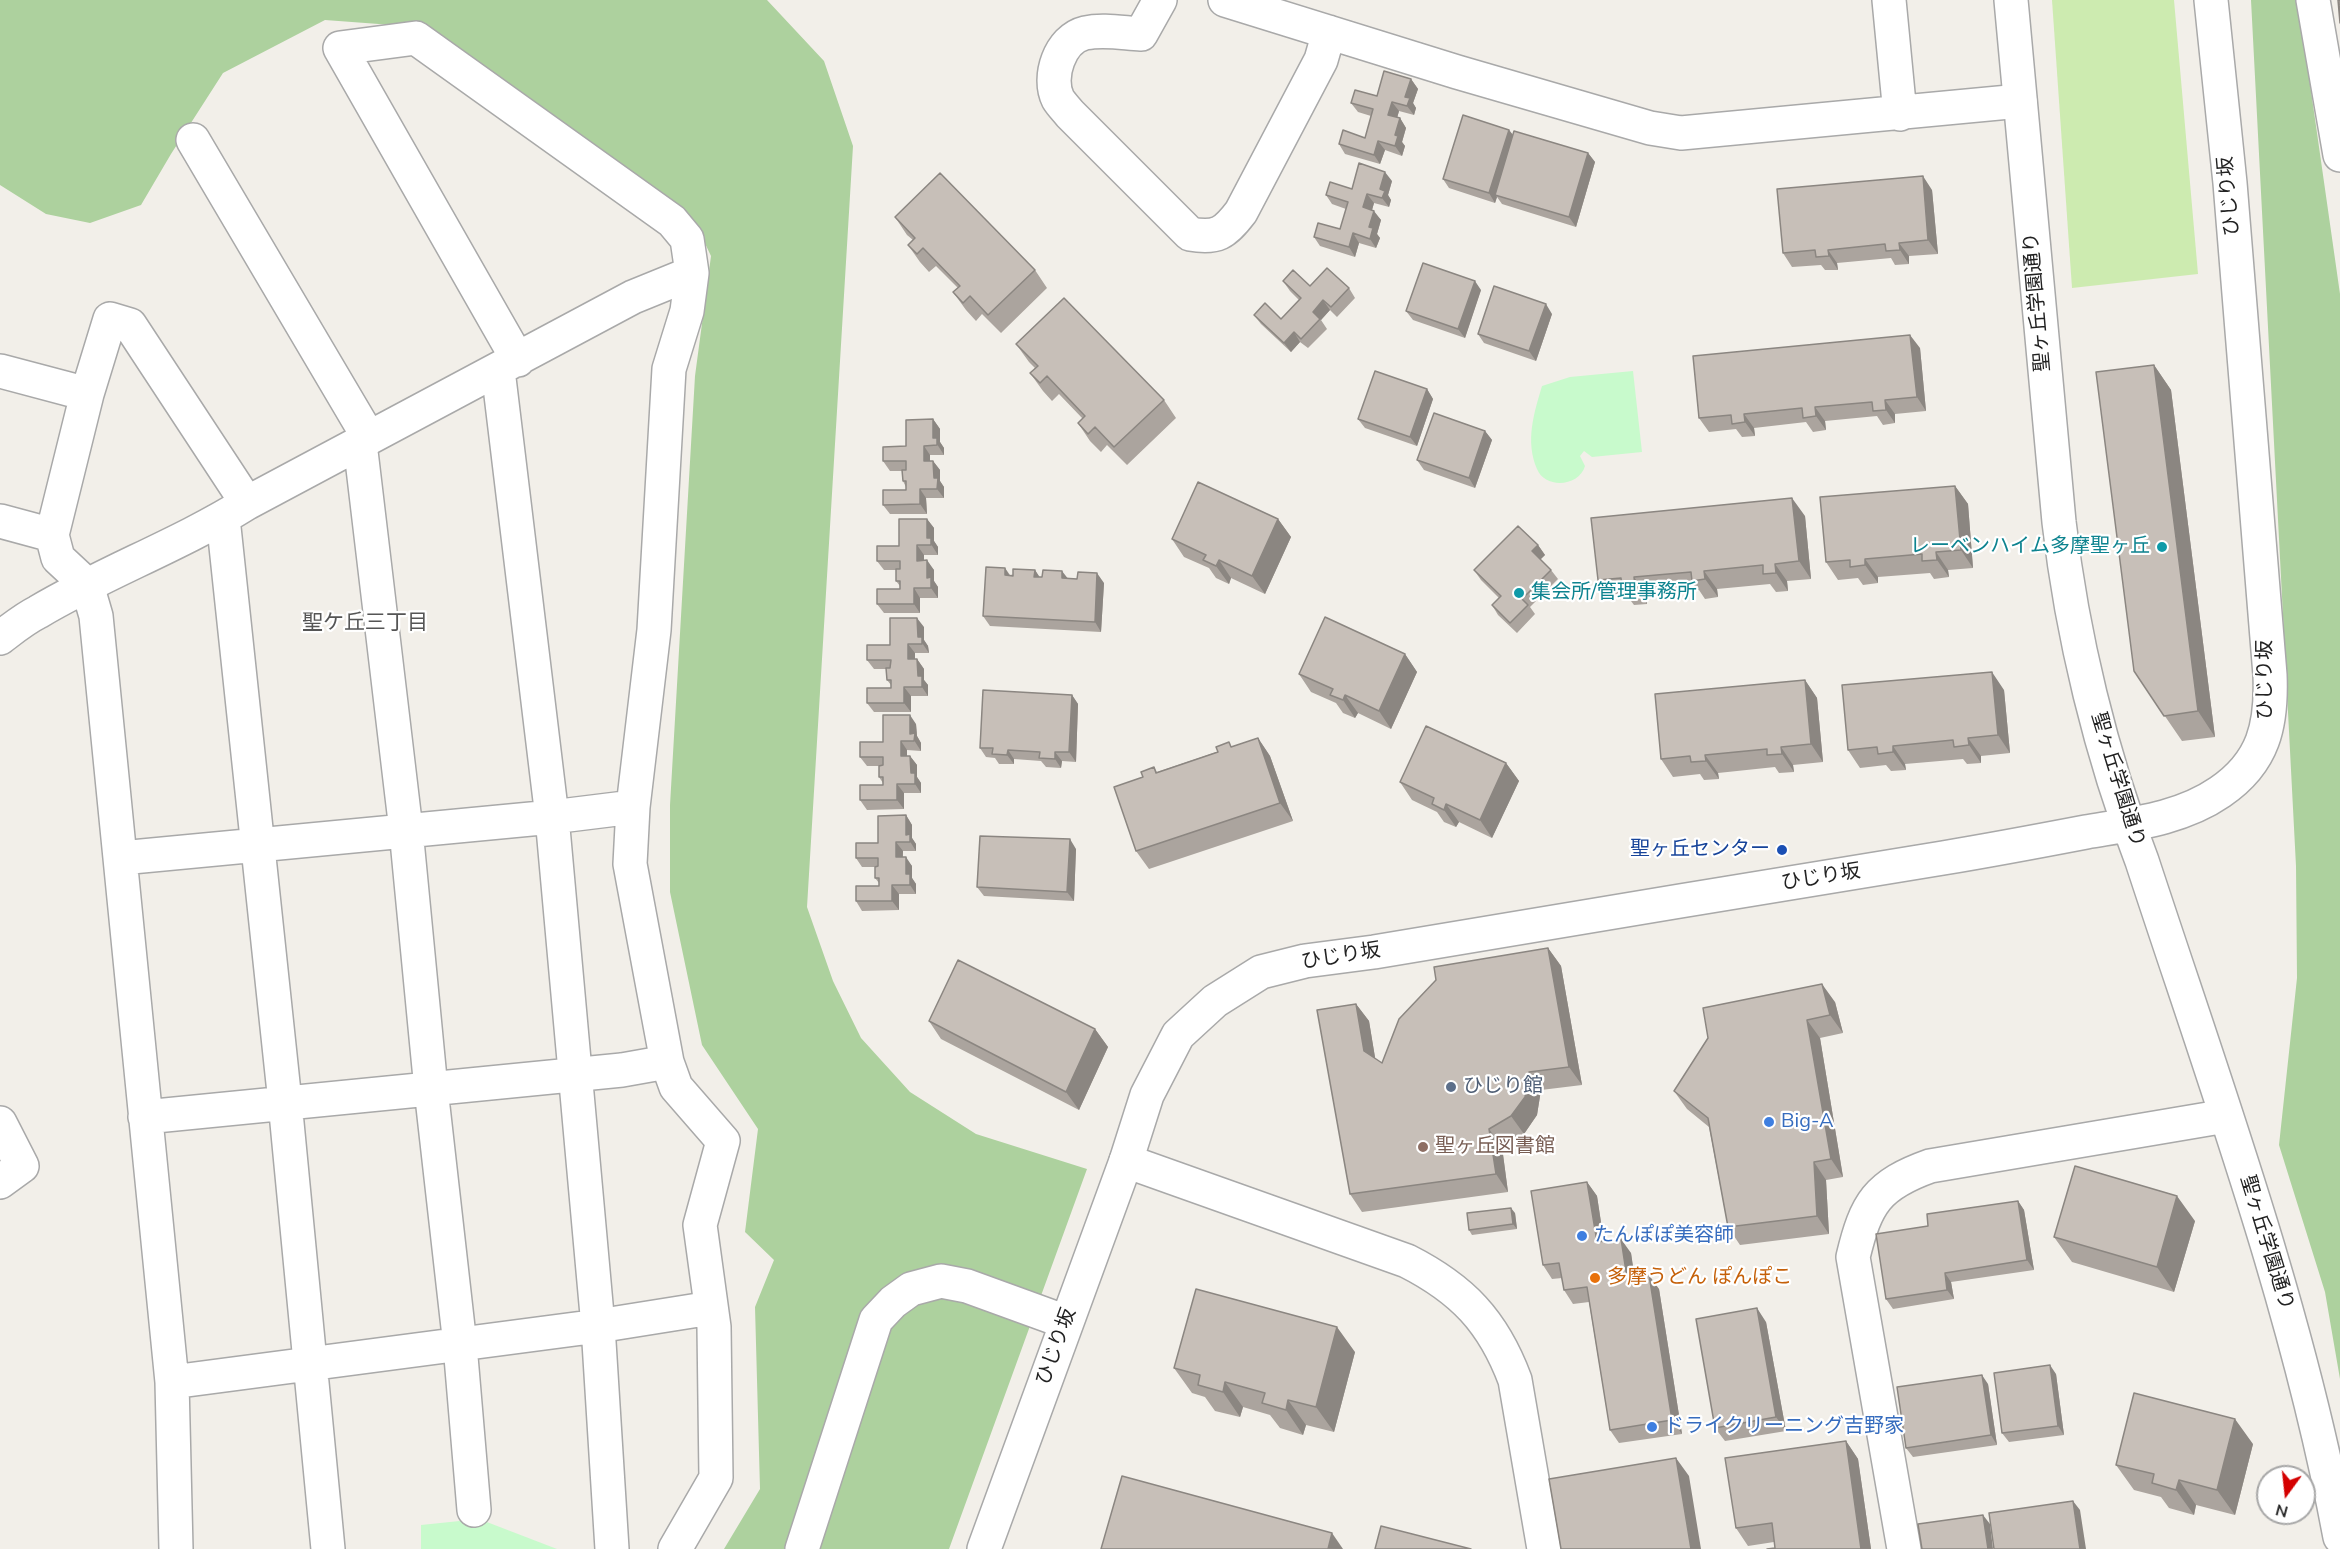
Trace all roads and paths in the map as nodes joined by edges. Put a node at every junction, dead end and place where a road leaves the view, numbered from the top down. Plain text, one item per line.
1 (1160, 0) edge
2 (1225, 0) edge
3 (1889, 0) edge
4 (2011, 0) edge
5 (2211, 0) edge
6 (2313, 0) edge
7 (1329, 32) junction
8 (2020, 101) junction
9 (1900, 114) junction
10 (193, 140) dead end
11 (2340, 155) edge
12 (692, 273) junction
13 (508, 365) junction
14 (0, 371) edge
15 (87, 394) junction
16 (364, 440) junction
17 (235, 511) junction
18 (0, 521) edge
19 (52, 535) junction
20 (87, 585) junction
21 (0, 638) edge
22 (633, 807) junction
23 (552, 817) junction
24 (2128, 824) junction
25 (406, 830) junction
26 (258, 844) junction
27 (121, 858) junction
28 (667, 1062) junction
29 (575, 1074) junction
30 (431, 1089) junction
31 (285, 1102) junction
32 (2226, 1116) junction
33 (145, 1117) junction
34 (0, 1123) edge
35 (1126, 1161) junction
36 (0, 1182) edge
37 (711, 1308) junction
38 (1066, 1322) junction
39 (598, 1326) junction
40 (460, 1345) junction
41 (310, 1365) junction
42 (172, 1382) junction
43 (474, 1510) dead end
44 (2340, 1537) edge
45 (176, 1549) edge
46 (328, 1549) edge
47 (612, 1549) edge
48 (675, 1549) edge
49 (802, 1549) edge
50 (984, 1549) edge
51 (1544, 1549) edge
52 (1904, 1549) edge

1 - 7 street
2 - 7 street
3 - 9 street
4 - 8 street, 聖ヶ丘学園通り
5 - 24 street, ひじり坂
6 - 11 street
7 - 9 street
8 - 9 street
8 - 24 street, 聖ヶ丘学園通り
10 - 16 street
12 - 13 street
12 - 13 street
12 - 22 street
13 - 16 street
13 - 23 street
14 - 15 street
15 - 17 street
15 - 19 street
16 - 17 street
16 - 25 street
17 - 20 street
17 - 26 street
18 - 19 street
19 - 20 street
20 - 21 street
20 - 27 street
22 - 23 street
22 - 28 street
23 - 25 street
23 - 29 street
24 - 32 street, 聖ヶ丘学園通り
24 - 35 street, ひじり坂
25 - 26 street
25 - 30 street
26 - 27 street
26 - 31 street
27 - 33 street
28 - 29 street
28 - 37 street
29 - 30 street
29 - 39 street
30 - 31 street
30 - 40 street
31 - 33 street
31 - 41 street
32 - 44 street, 聖ヶ丘学園通り
32 - 52 street
33 - 42 street
34 - 36 street
35 - 38 street, ひじり坂
35 - 51 street
37 - 39 street
37 - 48 street
38 - 49 street
38 - 50 street, ひじり坂
39 - 40 street
39 - 47 street
40 - 41 street
40 - 43 street
41 - 42 street
41 - 46 street
42 - 45 street

